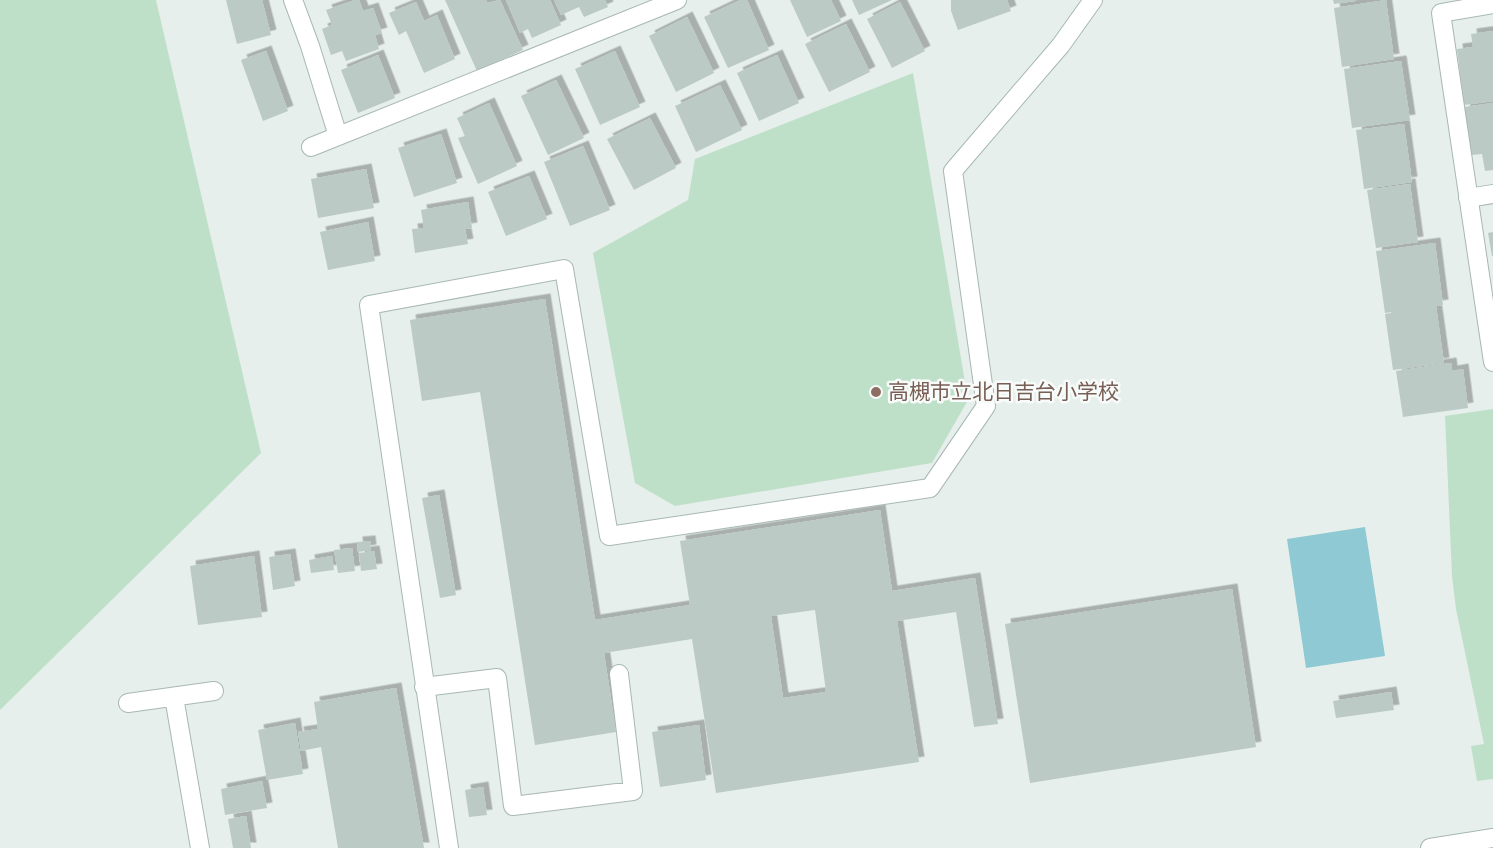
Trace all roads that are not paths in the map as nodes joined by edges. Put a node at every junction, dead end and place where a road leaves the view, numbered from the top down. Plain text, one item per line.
1 (292, 0) edge
2 (677, 0) edge
3 (1093, 0) edge
4 (1493, 4) edge
5 (338, 136) junction
6 (311, 147) dead end
7 (1493, 194) edge
8 (1468, 198) junction
9 (1493, 362) edge
10 (619, 674) dead end
11 (424, 687) junction
12 (214, 691) dead end
13 (174, 697) junction
14 (128, 703) dead end
15 (1493, 838) edge
16 (200, 848) edge
17 (449, 848) edge
18 (1430, 848) edge

1 - 5 street
2 - 5 street
3 - 11 street
4 - 8 street
5 - 6 street
7 - 8 street
8 - 9 street
10 - 11 street
11 - 17 street
12 - 13 street
13 - 14 street
13 - 16 street
15 - 18 street

